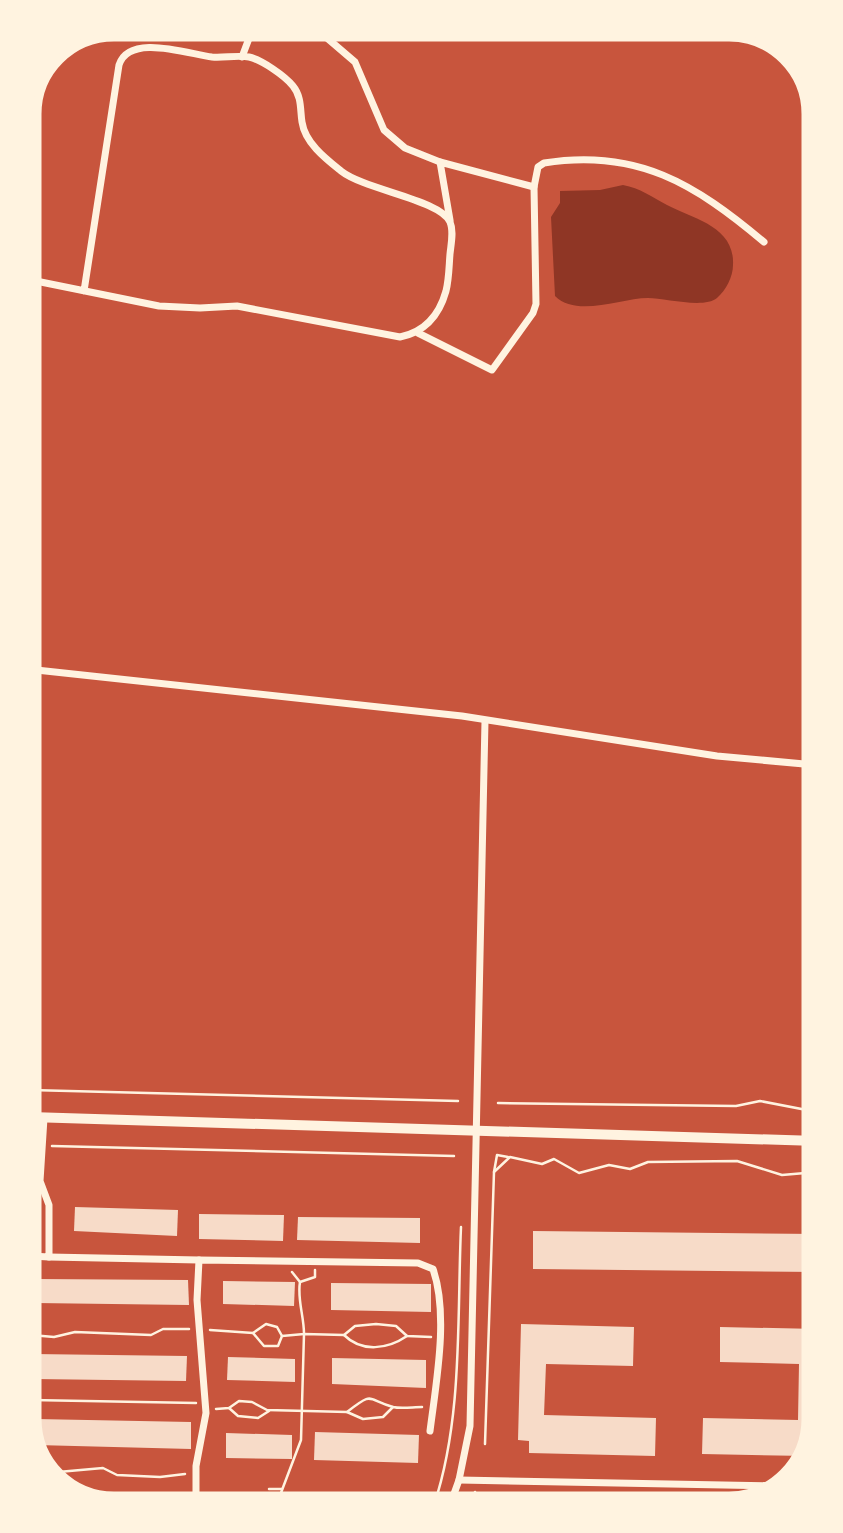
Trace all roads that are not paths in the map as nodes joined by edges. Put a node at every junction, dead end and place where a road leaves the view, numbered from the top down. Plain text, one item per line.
1 (250, 37) edge
2 (326, 37) edge
3 (243, 57) junction
4 (440, 162) junction
5 (534, 187) junction
6 (450, 220) junction
7 (764, 242) dead end
8 (37, 281) edge
9 (84, 291) junction
10 (418, 333) junction
11 (37, 669) edge
12 (485, 721) junction
13 (806, 764) edge
14 (37, 1118) edge
15 (44, 1118) junction
16 (476, 1130) junction
17 (806, 1141) edge
18 (40, 1181) junction
19 (37, 1187) edge
20 (37, 1256) edge
21 (49, 1257) junction
22 (200, 1260) junction
23 (430, 1431) dead end
24 (459, 1480) junction
25 (767, 1486) edge
26 (196, 1496) edge
27 (453, 1496) edge

1 - 3 street
2 - 4 street
3 - 6 street
3 - 9 street
4 - 5 street
4 - 6 street
5 - 7 street
5 - 10 street
6 - 10 street
8 - 9 street
9 - 10 street
11 - 12 street
12 - 13 street
12 - 16 street
14 - 15 main road
15 - 16 main road
15 - 18 street
16 - 17 main road
16 - 24 street
18 - 19 street
18 - 21 street
20 - 21 street
21 - 22 street
22 - 23 street
22 - 26 street
24 - 25 street
24 - 27 street

